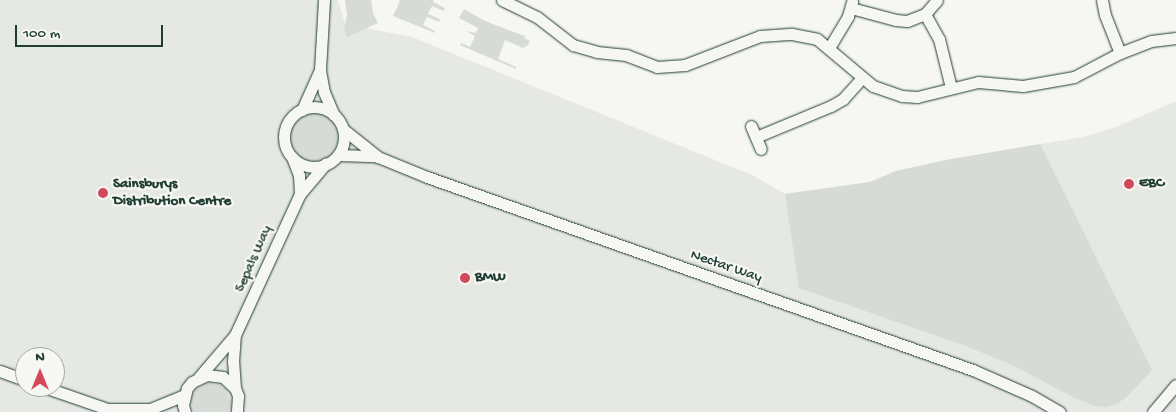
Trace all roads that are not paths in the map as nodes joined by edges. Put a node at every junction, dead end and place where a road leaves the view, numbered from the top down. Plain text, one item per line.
1 (324, 0) edge
2 (937, 0) edge
3 (1102, 0) edge
4 (506, 1) edge
5 (852, 4) edge
6 (925, 14) junction
7 (1176, 38) edge
8 (829, 48) junction
9 (1120, 53) junction
10 (320, 70) junction
11 (862, 78) junction
12 (952, 88) junction
13 (302, 110) junction
14 (334, 114) junction
15 (751, 126) dead end
16 (343, 130) junction
17 (756, 137) junction
18 (761, 149) dead end
19 (338, 154) junction
20 (292, 157) junction
21 (378, 157) junction
22 (326, 163) junction
23 (300, 194) junction
24 (236, 335) junction
25 (0, 371) edge
26 (15, 376) edge
27 (199, 377) junction
28 (1176, 386) edge
29 (235, 388) junction
30 (65, 394) edge
31 (184, 396) junction
32 (240, 409) edge
33 (113, 411) edge
34 (185, 412) edge
35 (1060, 412) edge
36 (1153, 412) edge

1 - 10 street
2 - 6 street
3 - 9 street
4 - 8 street
5 - 6 street
5 - 8 street
6 - 12 street
7 - 9 street
8 - 11 street
9 - 12 street
10 - 13 street
10 - 14 street
11 - 12 street
11 - 17 street
13 - 14 street
13 - 20 street
14 - 16 street
15 - 17 street
16 - 19 street
16 - 21 street, Nectar Way
17 - 18 street
19 - 21 street, Nectar Way
19 - 22 street
20 - 22 street
20 - 23 street
21 - 35 street, Nectar Way
22 - 23 street, Sepals Way
23 - 24 street, Sepals Way
24 - 27 street, Sepals Way
24 - 29 street, Sepals Way
25 - 26 street
27 - 29 street
27 - 31 street, Sepals Way
28 - 36 street
29 - 32 street, Sepals Way
30 - 33 street
31 - 33 street
31 - 34 street

